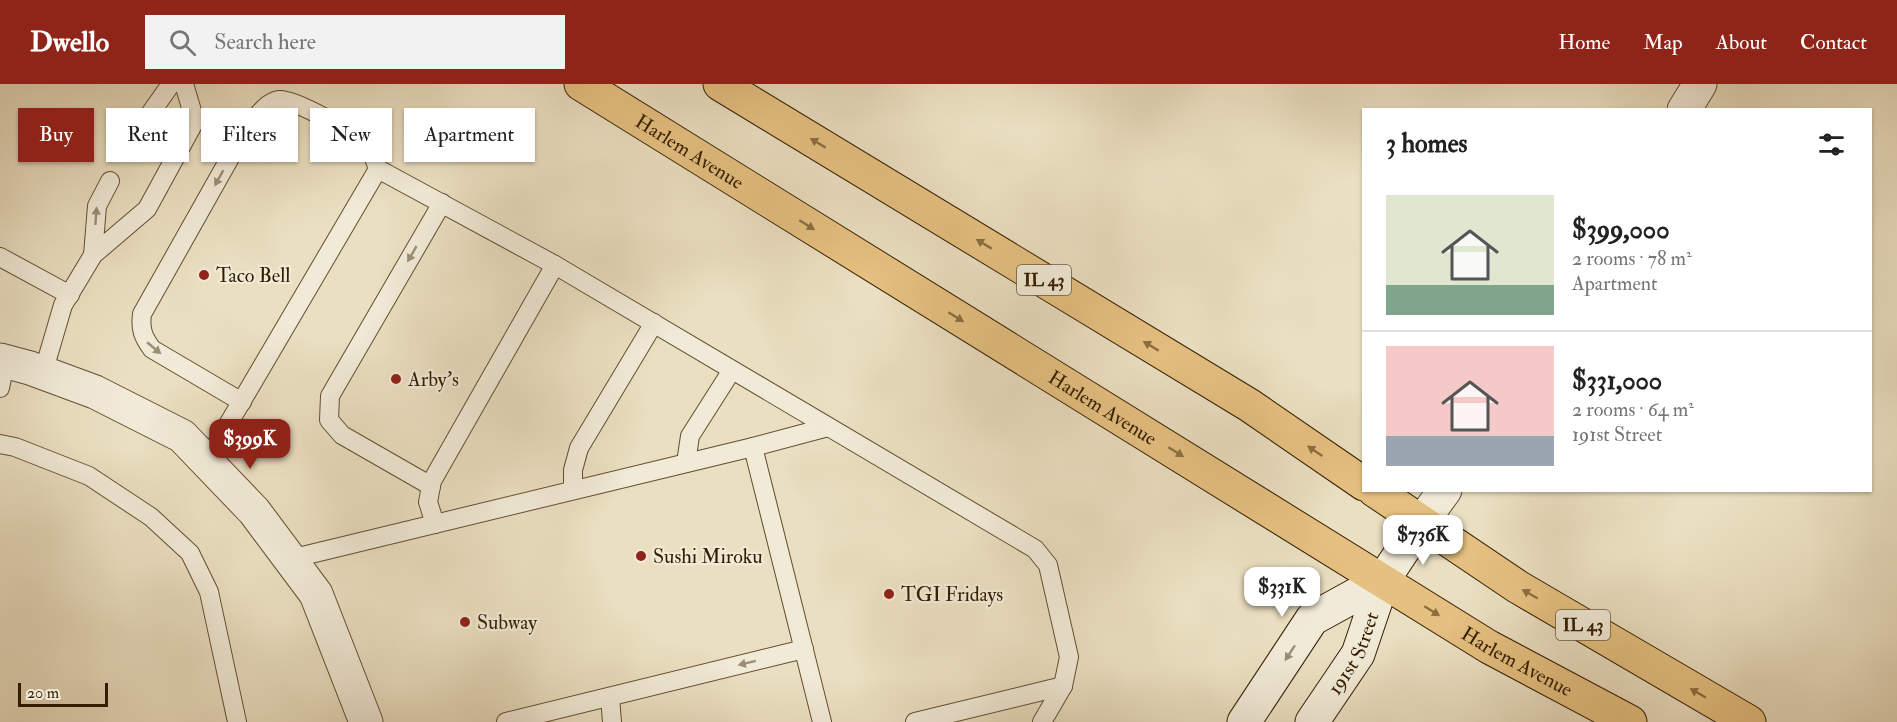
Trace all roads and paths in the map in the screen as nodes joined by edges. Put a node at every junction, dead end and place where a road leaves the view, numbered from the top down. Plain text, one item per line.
1 (171, 84) edge
2 (184, 84) edge
3 (581, 84) edge
4 (720, 84) edge
5 (1700, 84) edge
6 (154, 108) edge
7 (1685, 108) edge
8 (378, 169) junction
9 (110, 181) dead end
10 (442, 203) junction
11 (93, 255) junction
12 (0, 257) edge
13 (555, 265) junction
14 (70, 295) junction
15 (654, 323) junction
16 (2, 370) edge
17 (732, 370) junction
18 (44, 373) junction
19 (242, 402) junction
20 (828, 427) junction
21 (0, 444) edge
22 (753, 447) junction
23 (207, 462) junction
24 (686, 463) junction
25 (1362, 483) edge
26 (431, 486) junction
27 (573, 490) junction
28 (1377, 492) edge
29 (1444, 492) edge
30 (1421, 523) junction
31 (435, 524) junction
32 (290, 559) junction
33 (1383, 580) junction
34 (804, 649) junction
35 (1063, 686) junction
36 (610, 697) junction
37 (819, 721) edge
38 (237, 722) edge
39 (366, 722) edge
40 (506, 722) edge
41 (612, 722) edge
42 (915, 722) edge
43 (1042, 722) edge
44 (1244, 722) edge
45 (1312, 722) edge
46 (1630, 722) edge
47 (1749, 722) edge

1 - 6 lane
2 - 11 lane
3 -> 33 main road, Harlem Avenue
25 -> 4 main road, IL 43
5 - 7 street
8 - 10 lane
8 - 19 lane
8 -> 19 lane
11 -> 9 lane
10 - 13 lane
10 -> 26 lane
11 - 14 lane
12 - 14 lane
13 - 15 lane
13 - 26 lane
14 - 18 lane
15 - 17 lane
15 - 27 lane
16 - 18 street
17 - 20 lane
17 - 24 lane
18 - 23 street
19 - 23 lane
20 - 22 lane
20 - 35 lane
21 - 38 lane
22 - 24 lane
22 - 34 lane
23 - 32 street
24 - 27 lane
26 - 31 lane
27 - 31 lane
28 - 30 main road, IL 43
29 - 30 street, 191st Street
30 - 33 street, 191st Street
47 -> 30 main road, IL 43
31 - 32 lane
32 - 39 street
33 -> 44 street, 191st Street
33 - 45 street, 191st Street
33 -> 46 main road, Harlem Avenue
34 -> 36 lane
34 - 37 lane
35 - 42 lane
35 - 43 lane
36 - 40 lane
36 - 41 lane

